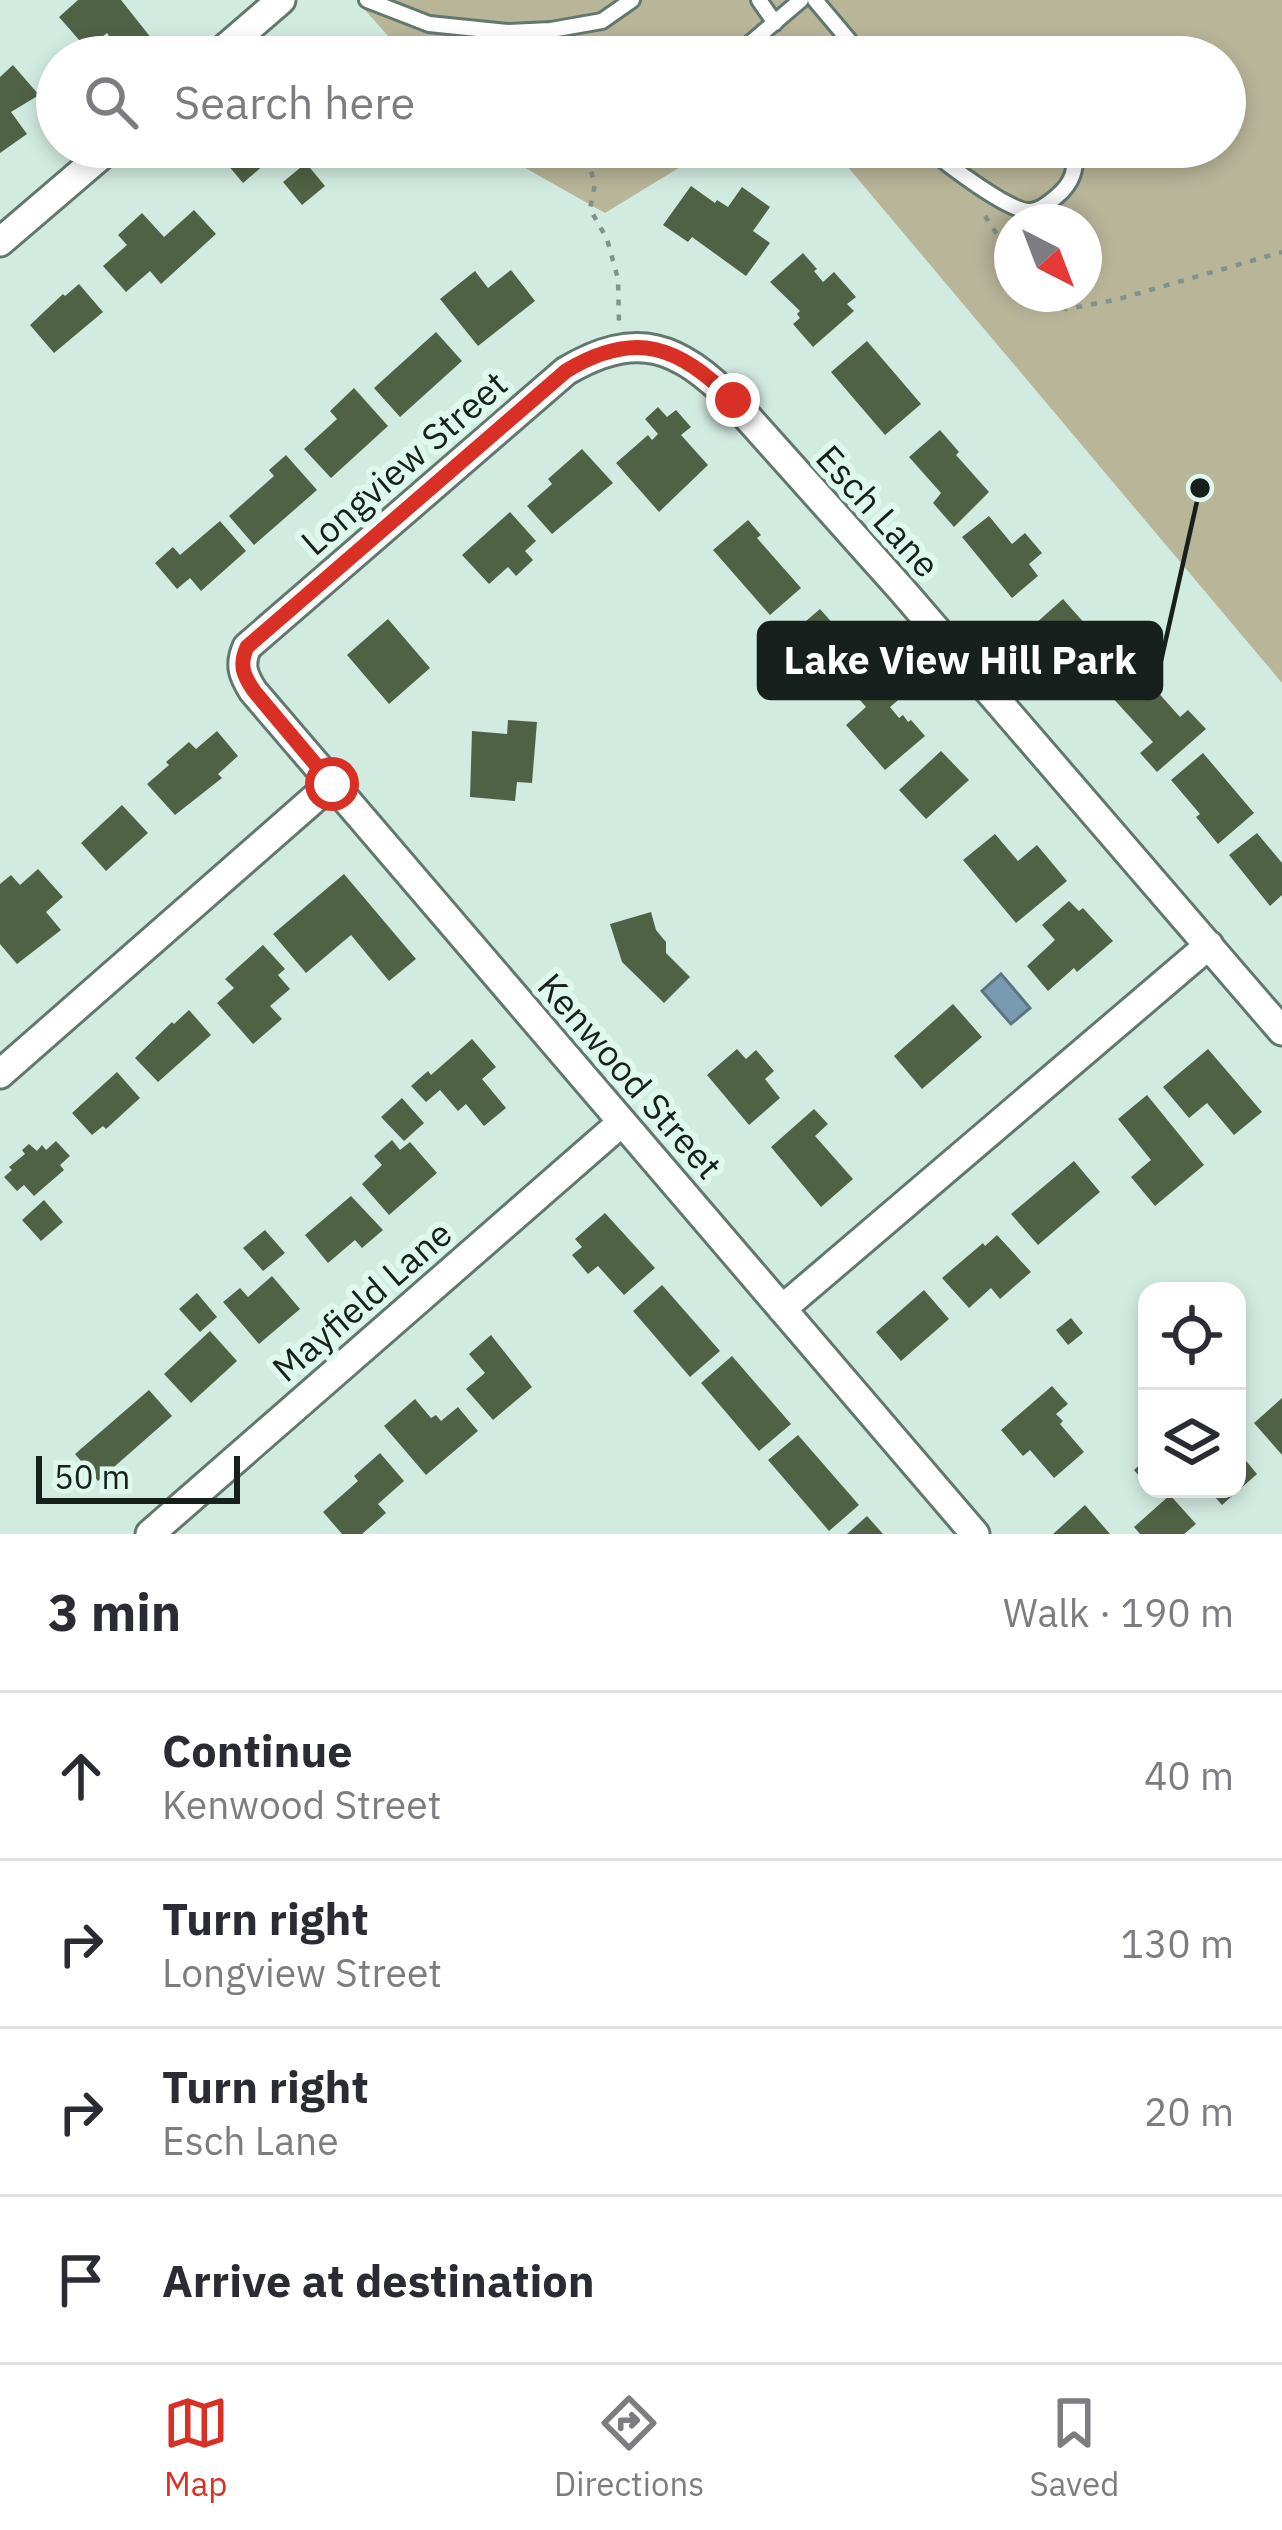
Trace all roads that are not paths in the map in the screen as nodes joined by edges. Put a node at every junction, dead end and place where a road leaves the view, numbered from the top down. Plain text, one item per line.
1 (281, 0) edge
2 (367, 0) edge
3 (632, 0) edge
4 (758, 0) edge
5 (801, 0) edge
6 (815, 0) edge
7 (399, 6) edge
8 (775, 23) junction
9 (239, 36) edge
10 (759, 36) edge
11 (845, 36) edge
12 (86, 168) edge
13 (952, 168) edge
14 (1075, 168) edge
15 (0, 242) edge
16 (622, 350) joint
17 (241, 660) joint
18 (332, 784) junction
19 (1209, 945) junction
20 (1282, 1031) edge
21 (0, 1074) edge
22 (622, 1122) junction
23 (782, 1309) junction
24 (149, 1534) edge
25 (975, 1534) edge

1 - 9 street
2 - 7 lane
3 - 7 lane
4 - 8 lane
5 - 8 lane
6 - 11 lane
8 - 10 lane
12 - 15 street
13 - 14 lane
16 - 17 street, Longview Street
16 - 19 street, Esch Lane
17 - 18 street, Kenwood Street
18 - 21 street
18 - 22 street, Kenwood Street
19 - 20 street, Esch Lane
19 - 23 street
22 - 23 street, Kenwood Street
22 - 24 street, Mayfield Lane
23 - 25 street, Kenwood Street

